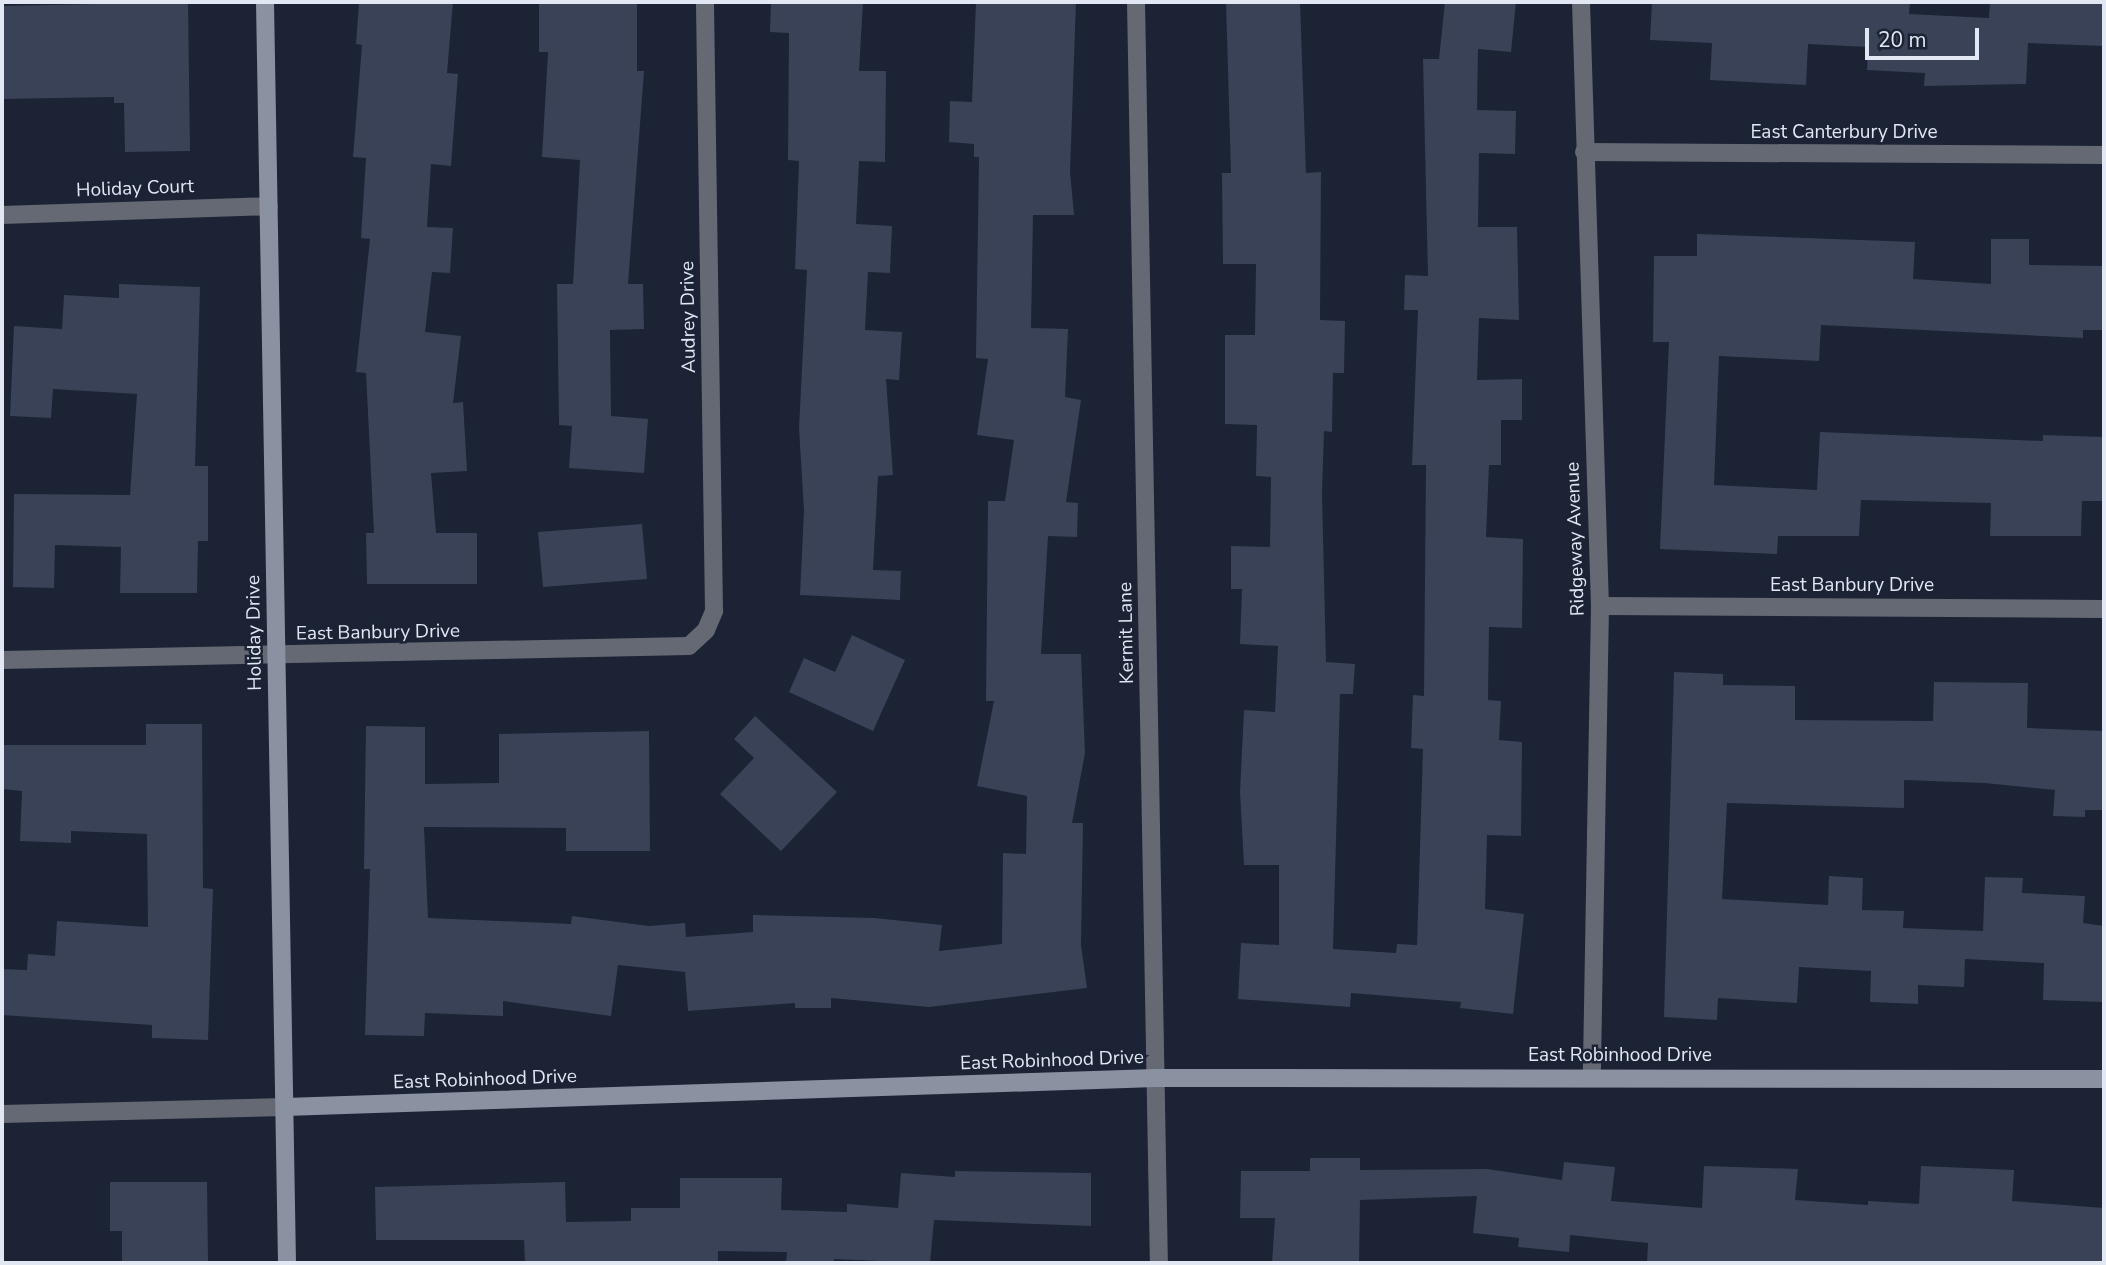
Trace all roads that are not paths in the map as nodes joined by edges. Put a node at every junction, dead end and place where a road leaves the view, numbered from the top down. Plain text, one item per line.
1 (265, 2) edge
2 (705, 2) edge
3 (1136, 2) edge
4 (1581, 2) edge
5 (1584, 152) junction
6 (2104, 155) edge
7 (269, 206) junction
8 (2, 215) edge
9 (1600, 606) junction
10 (2104, 609) edge
11 (706, 630) joint
12 (275, 655) junction
13 (2, 660) edge
14 (1592, 1076) junction
15 (1156, 1078) junction
16 (2104, 1079) edge
17 (285, 1107) junction
18 (2, 1114) edge
19 (287, 1263) edge
20 (1159, 1263) edge

1 - 7 street, Holiday Drive
2 - 11 street, Audrey Drive
3 - 15 street, Kermit Lane
4 - 5 street, Ridgeway Avenue
5 - 6 street, East Canterbury Drive
5 - 9 street, Ridgeway Avenue
7 - 8 street, Holiday Court
7 - 12 street, Holiday Drive
9 - 10 street, East Banbury Drive
9 - 14 street, Ridgeway Avenue
11 - 12 street, East Banbury Drive
12 - 13 street, East Banbury Drive
12 - 17 street, Holiday Drive
14 - 15 street, East Robinhood Drive
14 - 16 street, East Robinhood Drive
15 - 17 street, East Robinhood Drive
15 - 20 street, Kermit Lane
17 - 18 street, East Robinhood Drive
17 - 19 street, Holiday Drive

